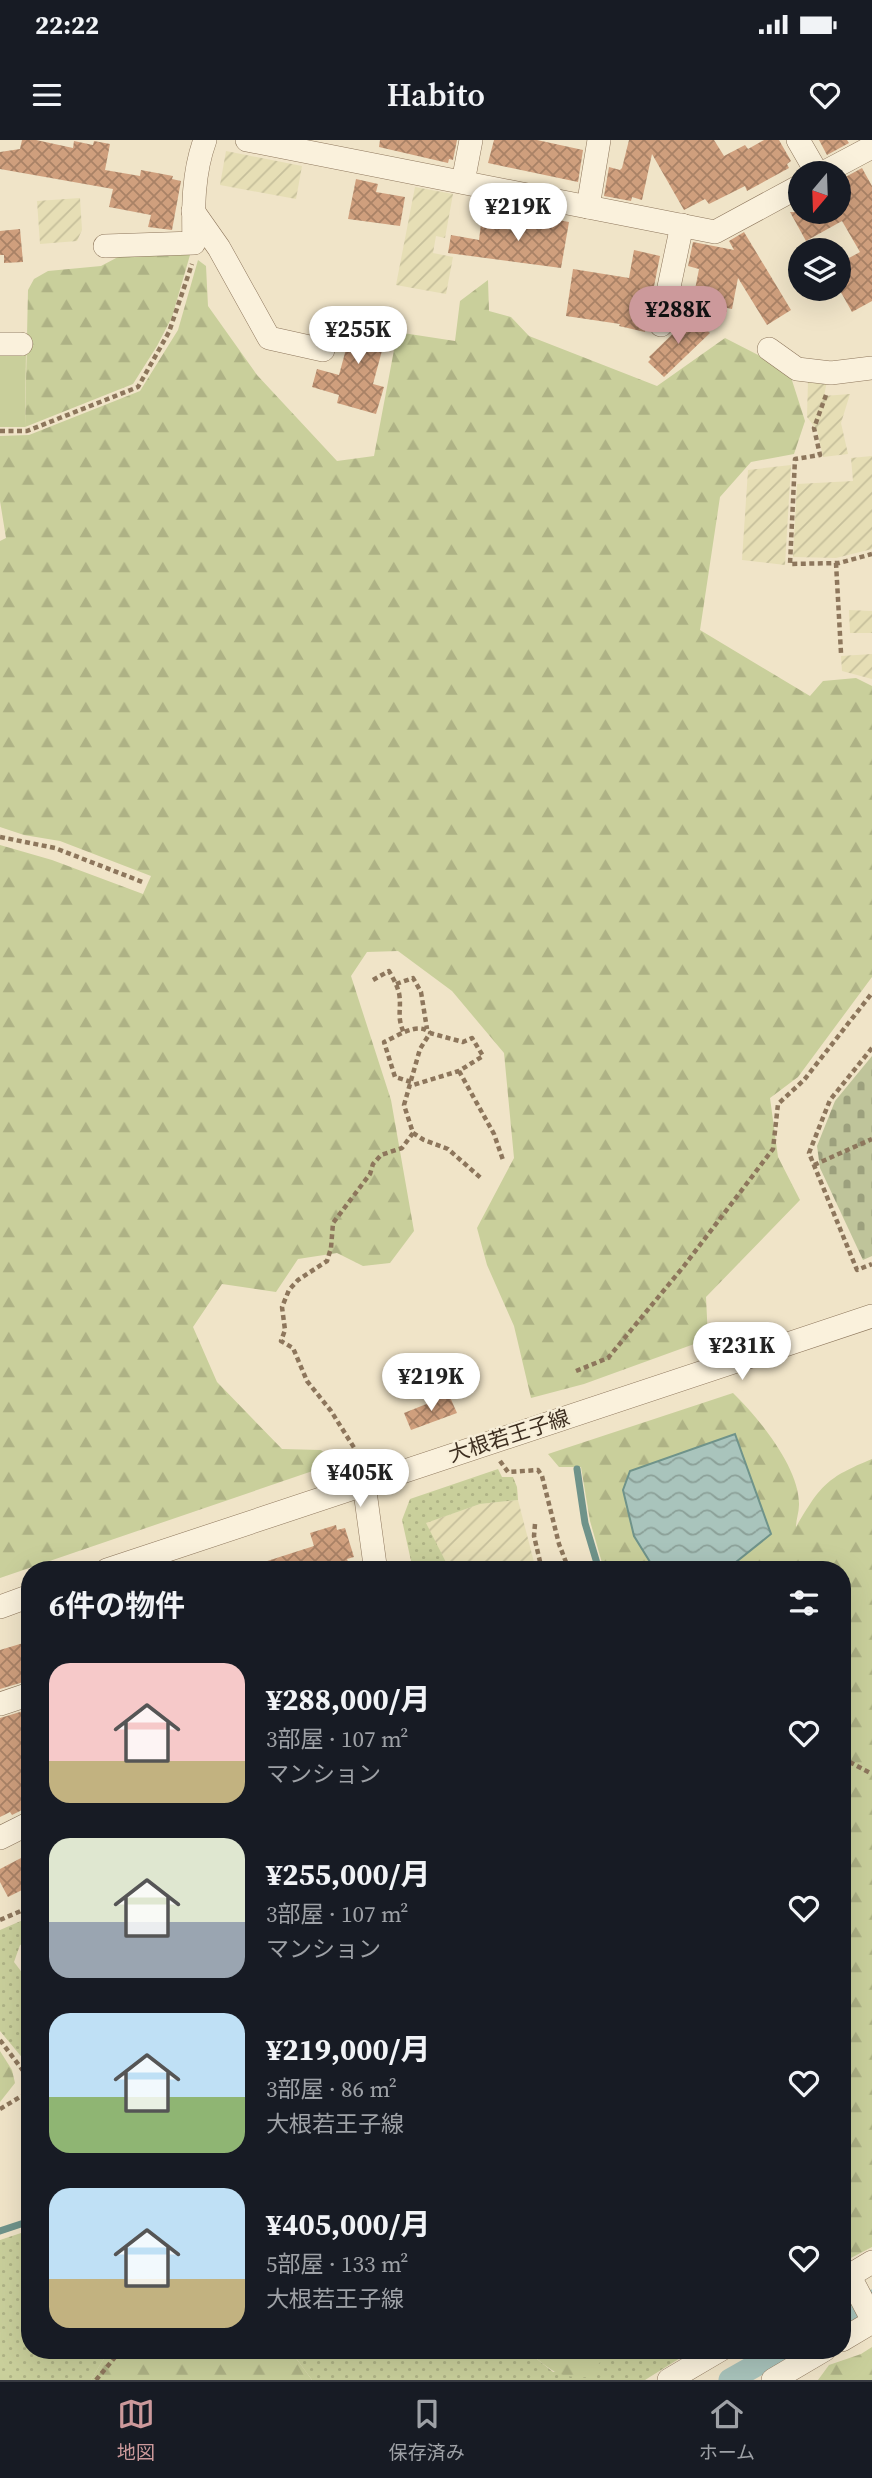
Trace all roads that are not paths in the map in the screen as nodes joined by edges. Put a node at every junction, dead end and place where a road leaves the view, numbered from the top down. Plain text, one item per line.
1 (205, 140) edge
2 (247, 140) edge
3 (471, 140) edge
4 (599, 140) edge
5 (798, 140) edge
6 (870, 153) edge
7 (810, 161) edge
8 (851, 161) edge
9 (463, 182) junction
10 (788, 192) edge
11 (588, 207) junction
12 (193, 211) junction
13 (682, 225) junction
14 (105, 246) dead end
15 (661, 325) dead end
16 (769, 349) dead end
17 (323, 350) dead end
18 (872, 368) edge
19 (872, 1316) edge
20 (362, 1474) junction
21 (131, 1561) edge
22 (374, 1561) edge
23 (21, 1599) edge
24 (0, 1607) edge
25 (21, 1697) edge
26 (0, 1704) edge
27 (21, 1828) edge
28 (0, 1838) edge
29 (872, 2262) edge
30 (851, 2277) edge
31 (851, 2284) edge
32 (871, 2317) edge
33 (851, 2333) edge
34 (705, 2359) edge
35 (809, 2359) edge
36 (669, 2380) edge
37 (773, 2380) edge

1 - 12 street
2 - 9 street
3 - 9 street
4 - 11 street
5 - 7 street
6 - 8 street
9 - 11 street
10 - 13 street
11 - 13 street
12 - 14 street
12 - 17 street
13 - 15 street
16 - 18 street
19 - 20 street, 大根若王子線
20 - 21 street, 大根若王子線
20 - 22 street
23 - 24 street
25 - 26 street
27 - 28 street
29 - 30 street
31 - 32 street
32 - 33 street
34 - 36 street
35 - 37 street

